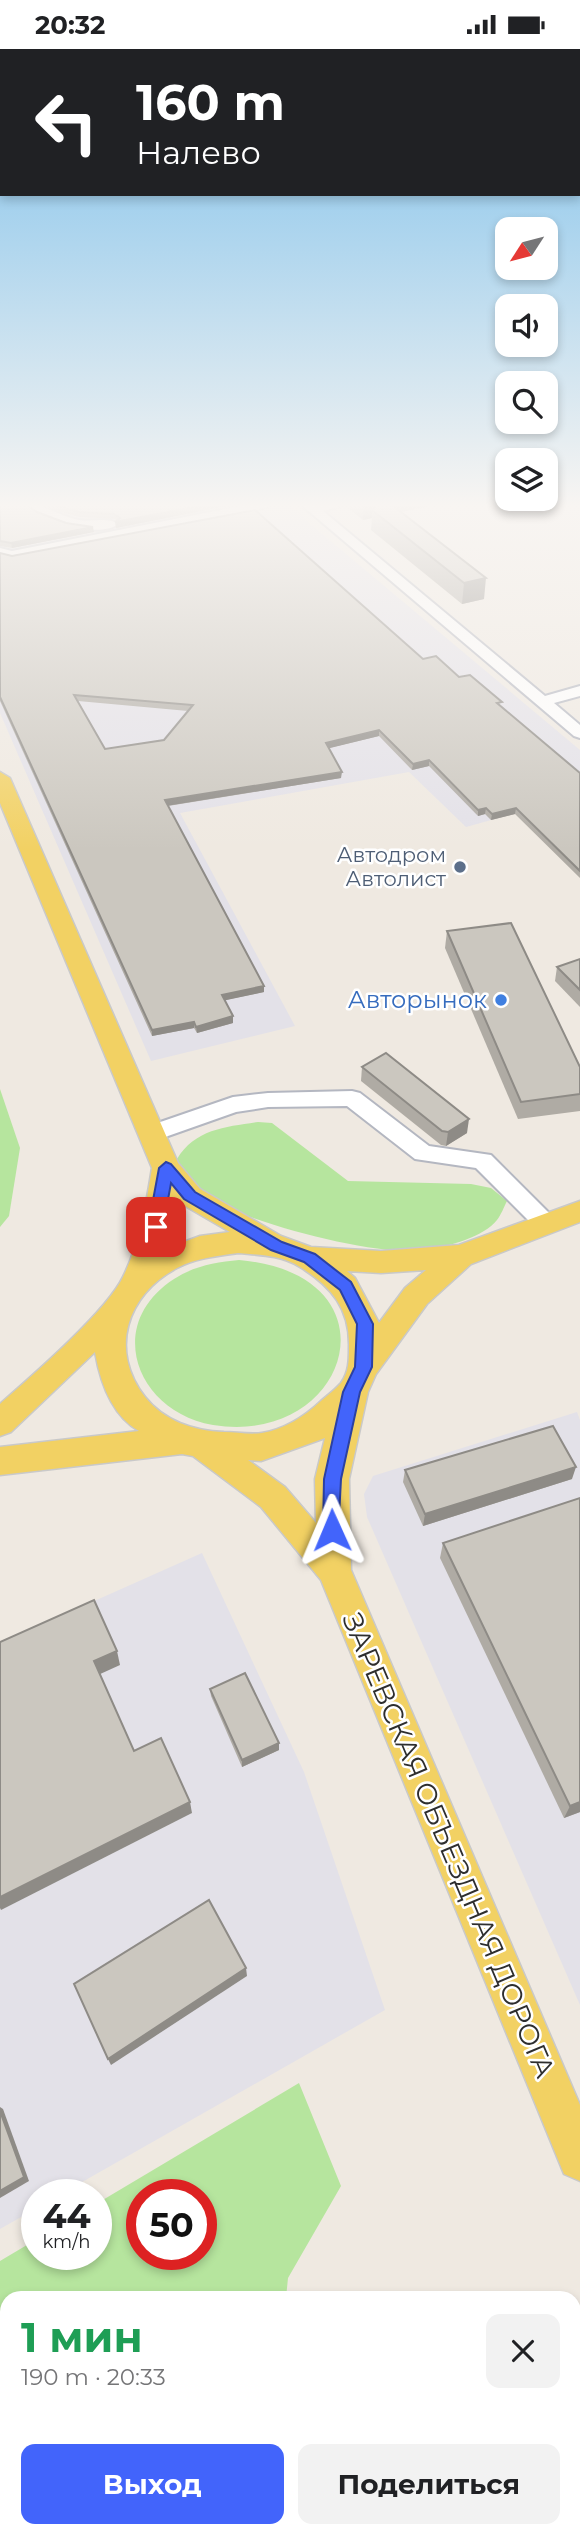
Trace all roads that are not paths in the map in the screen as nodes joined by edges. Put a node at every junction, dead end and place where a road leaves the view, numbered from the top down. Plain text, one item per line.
1 (443, 618) edge
2 (580, 691) edge
3 (542, 701) junction
4 (580, 733) edge
5 (0, 778) edge
6 (151, 1133) junction
7 (166, 1168) junction
8 (580, 1210) edge
9 (546, 1224) junction
10 (277, 1246) junction
11 (461, 1256) junction
12 (309, 1258) junction
13 (136, 1283) junction
14 (118, 1308) junction
15 (358, 1380) junction
16 (0, 1423) edge
17 (192, 1443) junction
18 (0, 1461) edge
19 (334, 1570) junction
20 (580, 2158) edge

1 - 3 street
2 - 3 street
3 - 4 street
5 - 6 main road
6 - 7 main road
6 - 9 street
7 - 10 main road
7 - 13 main road
8 - 9 main road
9 - 11 main road
10 - 12 main road
10 - 13 main road
11 - 12 main road
11 - 15 main road
12 - 15 main road
13 - 14 main road
14 - 16 main road
14 - 17 main road
15 - 17 main road
15 - 19 main road
17 - 18 main road
17 - 19 main road
19 - 20 main road, ЗАРЕВСКАЯ ОБЪЕЗДНАЯ ДОРОГА

